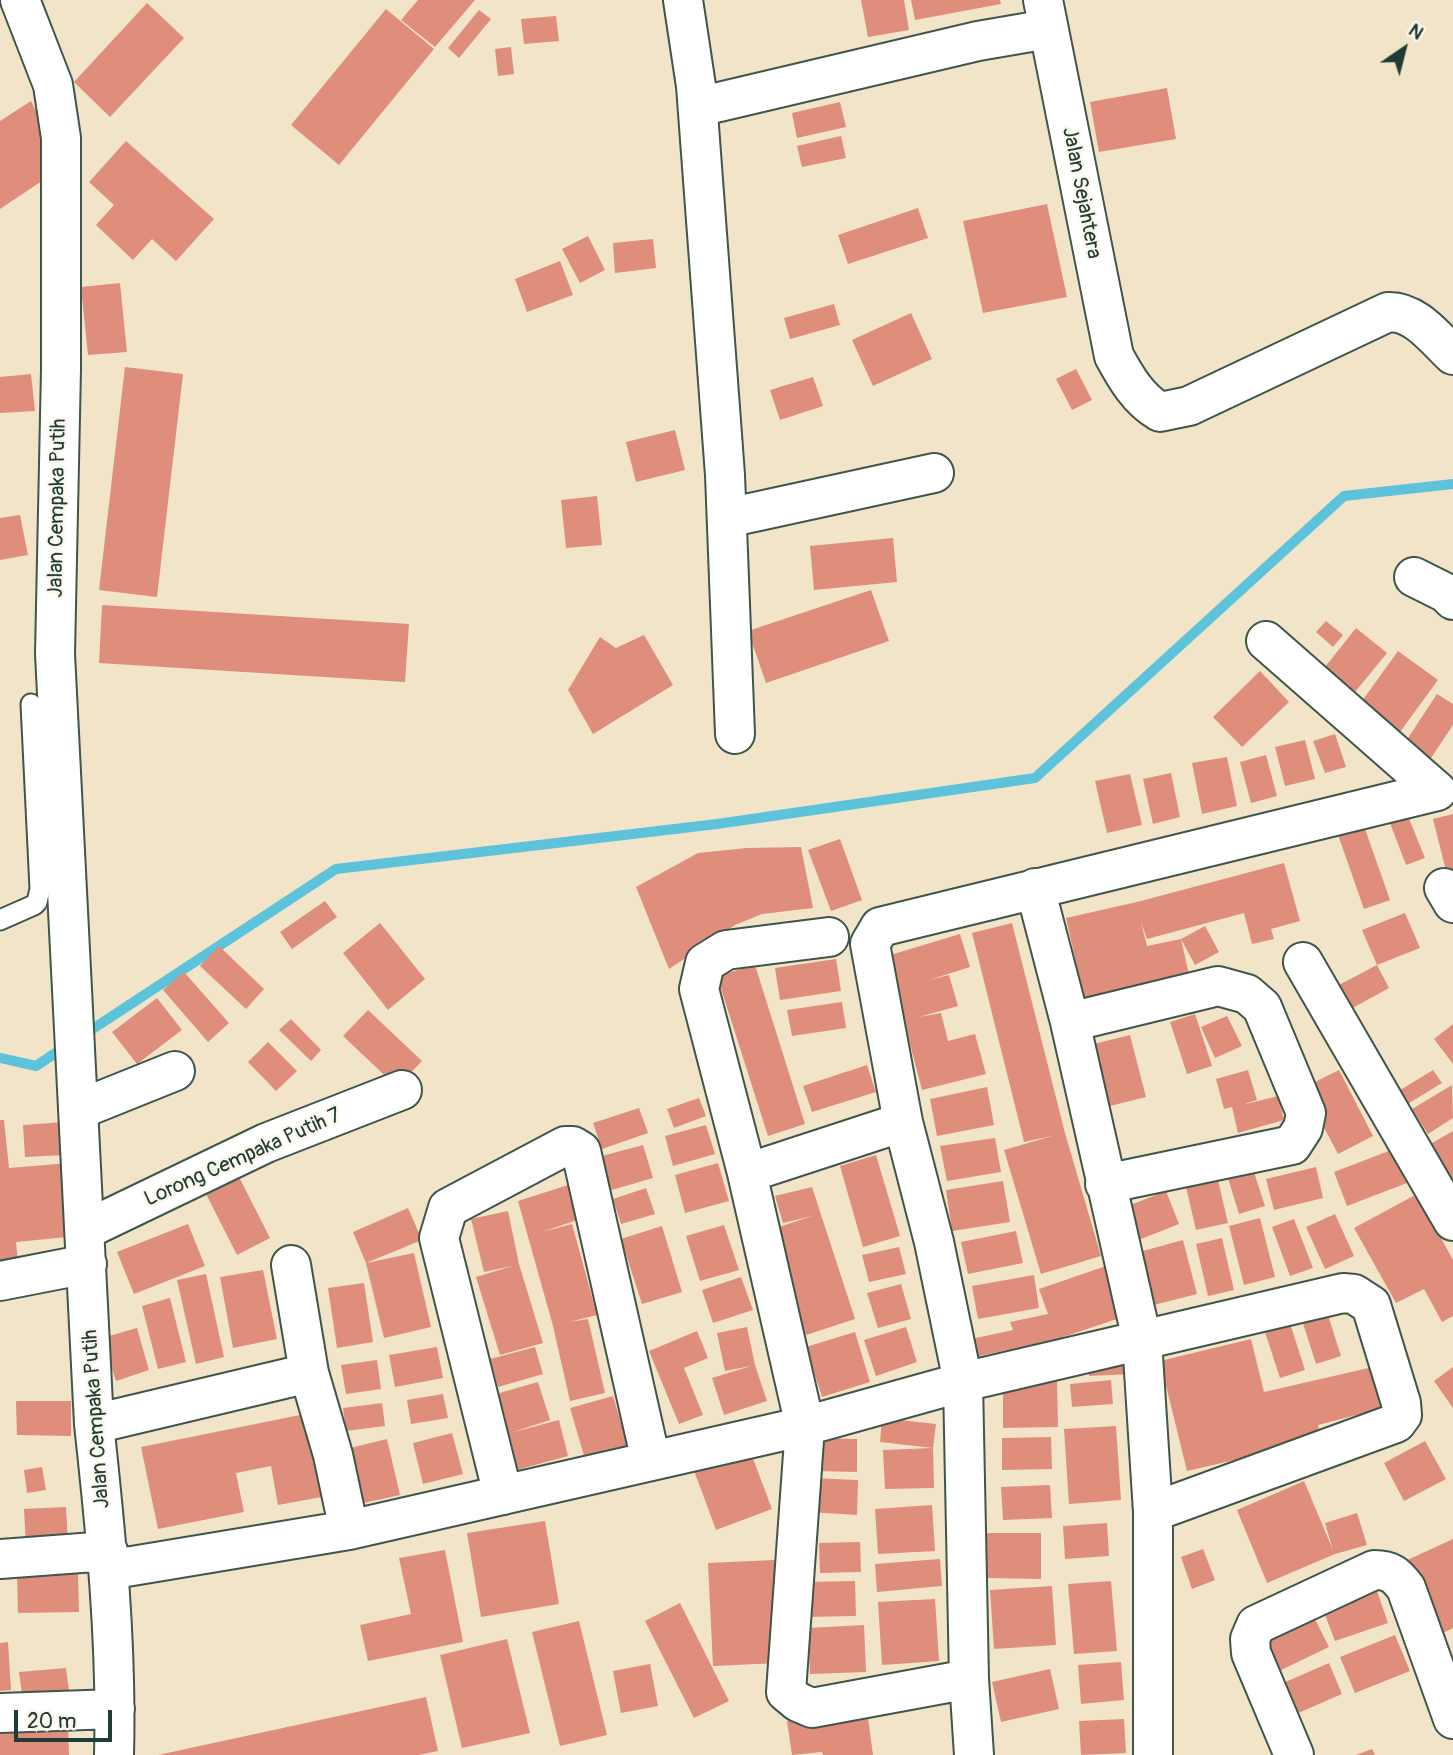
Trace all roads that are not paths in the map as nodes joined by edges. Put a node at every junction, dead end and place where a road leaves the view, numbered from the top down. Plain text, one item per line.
1 (20, 0) edge
2 (683, 0) edge
3 (1046, 15) edge
4 (698, 107) junction
5 (1453, 355) edge
6 (934, 473) dead end
7 (727, 518) junction
8 (1415, 577) dead end
9 (1453, 600) edge
10 (1266, 641) dead end
11 (31, 704) dead end
12 (735, 734) dead end
13 (1445, 785) edge
14 (1035, 888) junction
15 (0, 920) edge
16 (829, 937) dead end
17 (1303, 962) dead end
18 (1070, 1022) junction
19 (175, 1071) dead end
20 (402, 1090) dead end
21 (77, 1096) junction
22 (903, 1122) junction
23 (747, 1173) junction
24 (1105, 1184) junction
25 (1450, 1209) edge
26 (86, 1247) junction
27 (291, 1265) dead end
28 (0, 1281) edge
29 (1142, 1340) junction
30 (309, 1373) junction
31 (963, 1382) junction
32 (94, 1424) junction
33 (805, 1426) junction
34 (651, 1461) junction
35 (503, 1495) junction
36 (1153, 1512) junction
37 (349, 1530) junction
38 (0, 1559) edge
39 (108, 1561) junction
40 (970, 1679) junction
41 (115, 1709) junction
42 (0, 1713) edge
43 (1453, 1719) edge
44 (114, 1755) edge
45 (974, 1755) edge
46 (1153, 1755) edge
47 (1294, 1755) edge

1 - 21 street, Jalan Cempaka Putih
2 - 4 street
3 - 4 street
3 - 5 street, Jalan Sejahtera
4 - 7 street
6 - 7 street
7 - 12 street
8 - 9 street
10 - 13 street
11 - 15 lane
13 - 14 street
14 - 18 street
14 - 22 street
16 - 23 street
17 - 25 street
18 - 24 street
18 - 24 street
19 - 21 street
20 - 26 street, Lorong Cempaka Putih 7
21 - 26 street, Jalan Cempaka Putih
22 - 23 street
22 - 31 street
23 - 33 street
24 - 29 street
26 - 28 street, Lorong Cempaka Putih 7
26 - 32 street, Jalan Cempaka Putih
27 - 30 street
29 - 31 street
29 - 36 street
29 - 36 street
30 - 32 street
30 - 37 street
31 - 33 street
31 - 40 street
32 - 39 street, Jalan Cempaka Putih
33 - 34 street
33 - 40 street
34 - 35 street
34 - 35 street
35 - 37 street
36 - 46 street
37 - 39 street
38 - 39 street
39 - 41 street, Jalan Cempaka Putih
40 - 45 street
41 - 42 street
41 - 44 street, Jalan Cempaka Putih
43 - 47 street

